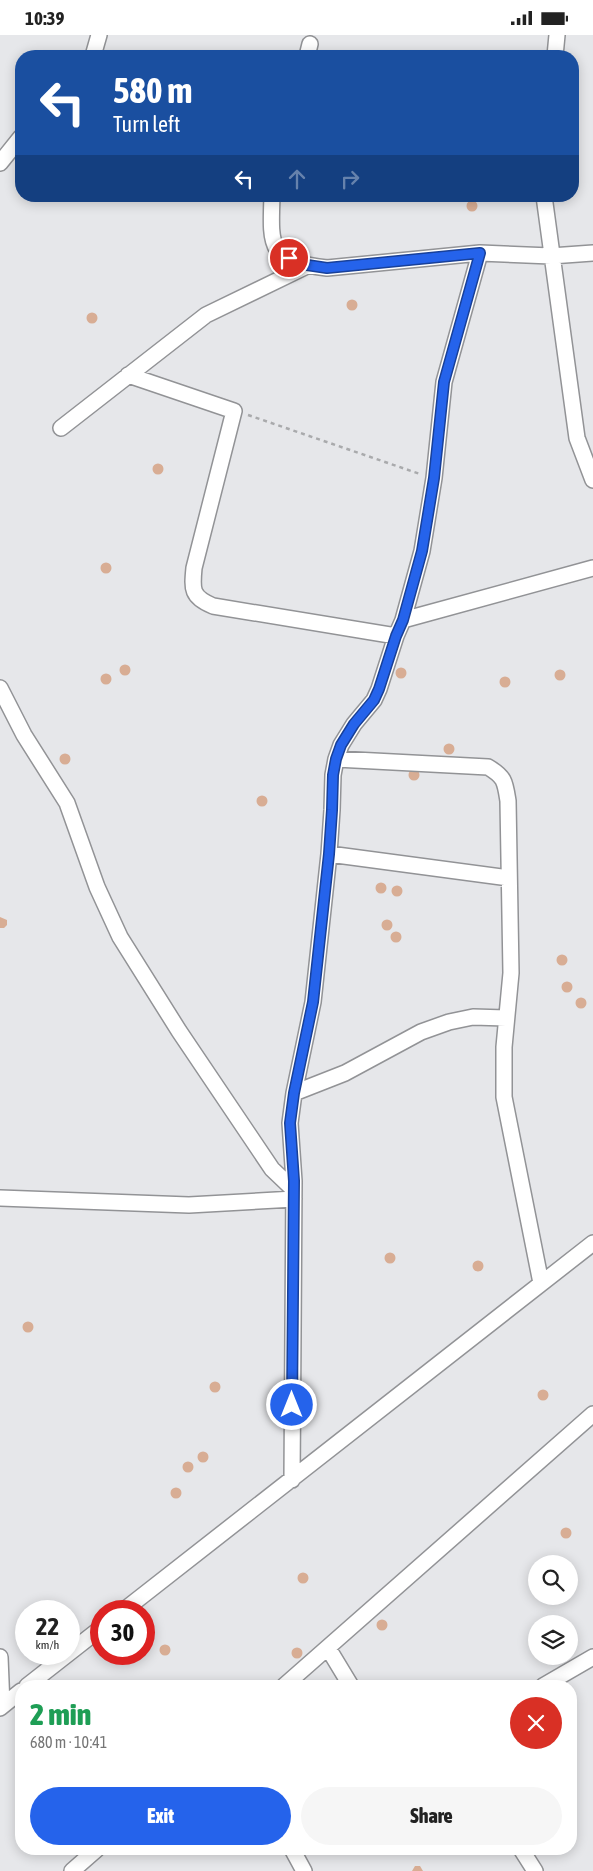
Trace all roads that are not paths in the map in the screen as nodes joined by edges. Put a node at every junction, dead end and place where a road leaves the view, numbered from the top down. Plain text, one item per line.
1 (99, 35) edge
2 (557, 35) edge
3 (95, 50) edge
4 (556, 50) edge
5 (15, 144) edge
6 (0, 163) edge
7 (272, 202) edge
8 (545, 202) edge
9 (480, 253) junction
10 (593, 253) edge
11 (551, 256) junction
12 (307, 265) junction
13 (128, 375) junction
14 (61, 428) dead end
15 (593, 480) edge
16 (593, 568) edge
17 (403, 620) junction
18 (396, 636) junction
19 (0, 688) edge
20 (336, 759) junction
21 (329, 854) junction
22 (509, 878) junction
23 (506, 1018) junction
24 (294, 1093) junction
25 (294, 1194) junction
26 (0, 1198) edge
27 (593, 1243) edge
28 (542, 1283) junction
29 (593, 1414) edge
30 (292, 1480) junction
31 (137, 1600) edge
32 (90, 1637) edge
33 (328, 1648) junction
34 (0, 1657) edge
35 (593, 1657) edge
36 (35, 1680) edge
37 (291, 1680) edge
38 (347, 1680) edge
39 (553, 1680) edge
40 (15, 1696) edge
41 (1, 1707) edge
42 (90, 1855) edge
43 (295, 1855) edge
44 (525, 1855) edge
45 (72, 1871) edge
46 (304, 1871) edge
47 (535, 1871) edge

1 - 3 street
2 - 4 street
5 - 6 street
7 - 12 street
8 - 11 street
9 - 11 street
9 - 12 street
9 - 17 street
10 - 11 street
11 - 15 street
12 - 13 street
13 - 14 street
13 - 18 street
16 - 17 street
17 - 18 street
18 - 20 street
19 - 25 street
20 - 21 street
20 - 22 street
21 - 22 street
21 - 24 street
22 - 23 street
23 - 24 street
23 - 28 street
24 - 25 street
25 - 26 street
25 - 30 street
27 - 28 street
28 - 30 street
29 - 33 street
30 - 31 street
32 - 36 street
33 - 37 street
33 - 38 street
34 - 41 street
35 - 39 street
40 - 41 street
42 - 45 street
43 - 46 street
44 - 47 street

